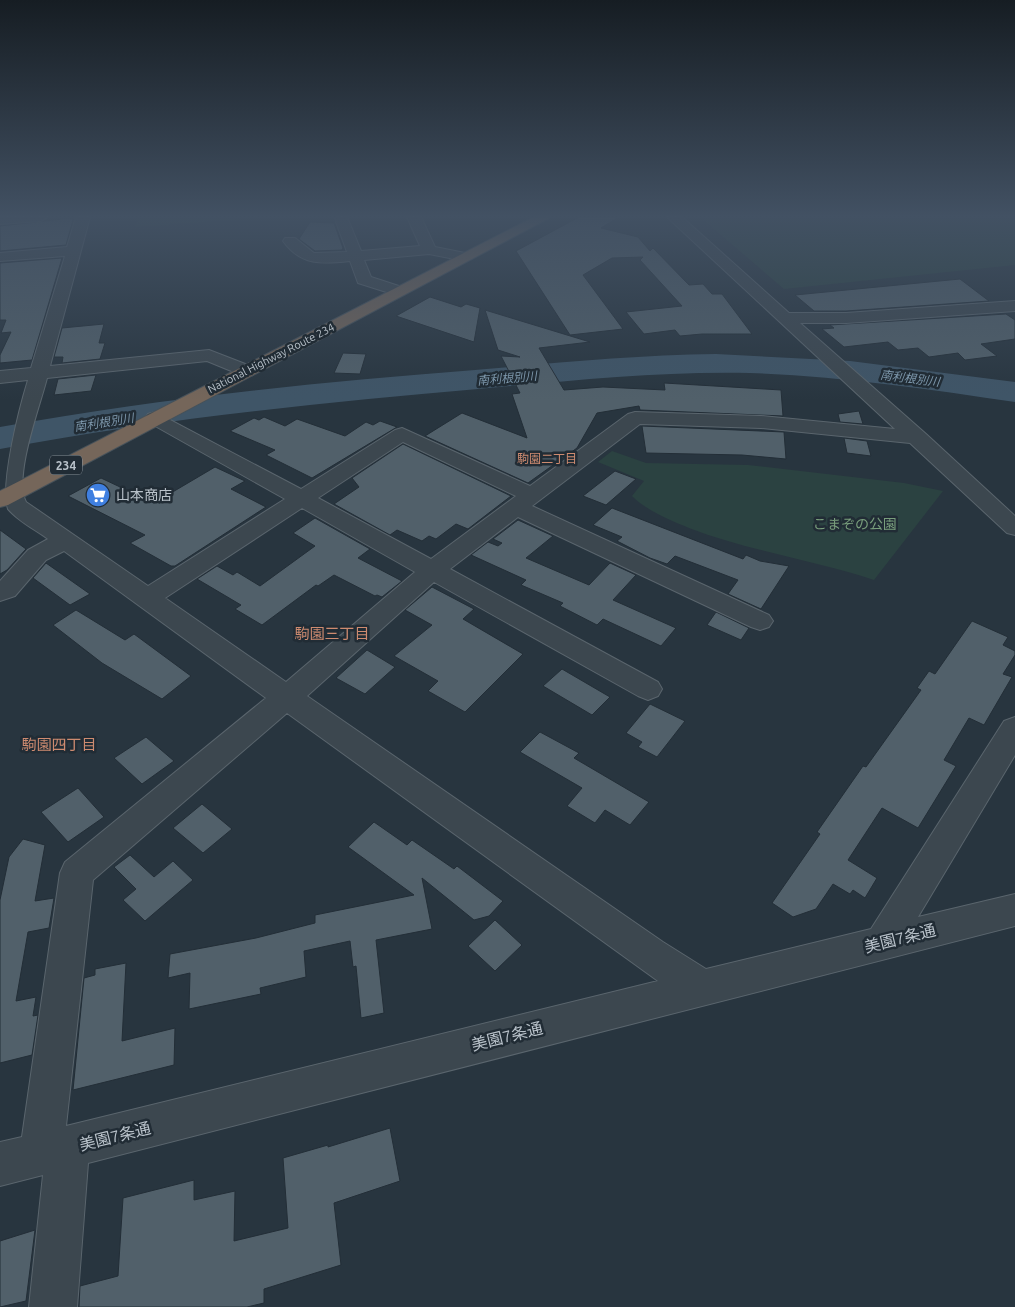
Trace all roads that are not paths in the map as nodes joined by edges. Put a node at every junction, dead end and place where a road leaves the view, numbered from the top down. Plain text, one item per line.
1 (67, 278) edge
2 (363, 278) edge
3 (397, 278) edge
4 (426, 278) edge
5 (740, 278) edge
6 (381, 286) junction
7 (399, 292) junction
8 (1015, 306) edge
9 (784, 318) junction
10 (268, 342) dead end
11 (239, 363) junction
12 (211, 371) dead end
13 (41, 373) junction
14 (0, 377) edge
15 (159, 407) junction
16 (918, 438) junction
17 (11, 469) edge
18 (303, 499) junction
19 (525, 502) junction
20 (1011, 516) edge
21 (66, 540) junction
22 (432, 570) junction
23 (0, 593) edge
24 (147, 598) junction
25 (760, 621) dead end
26 (648, 689) dead end
27 (286, 698) junction
28 (1015, 729) edge
29 (1015, 910) edge
30 (883, 942) junction
31 (702, 988) junction
32 (55, 1151) junction
33 (0, 1164) edge
34 (52, 1307) edge

1 - 13 street
2 - 6 street
3 - 6 highway, National Highway Route 234
4 - 7 highway, National Highway Route 234 / 234
5 - 9 street
6 - 7 street
6 - 10 highway, National Highway Route 234
7 - 11 highway, National Highway Route 234 / 234
8 - 9 street
9 - 16 street
11 - 12 highway, National Highway Route 234 / 234
11 - 13 street
11 - 15 highway, National Highway Route 234 / 234
13 - 14 street
13 - 17 street
15 - 17 highway, National Highway Route 234 / 234
15 - 17 highway, National Highway Route 234 / 234
15 - 18 street
16 - 19 street
16 - 20 street
17 - 21 street
18 - 19 street
18 - 22 street
18 - 24 street
19 - 22 street
19 - 25 street
21 - 23 street
21 - 24 street
22 - 26 street
22 - 27 street
24 - 27 street
27 - 31 street
27 - 32 street
28 - 30 street
29 - 30 street, 美園7条通
30 - 31 street, 美園7条通
31 - 32 street, 美園7条通
32 - 33 street, 美園7条通
32 - 34 street

